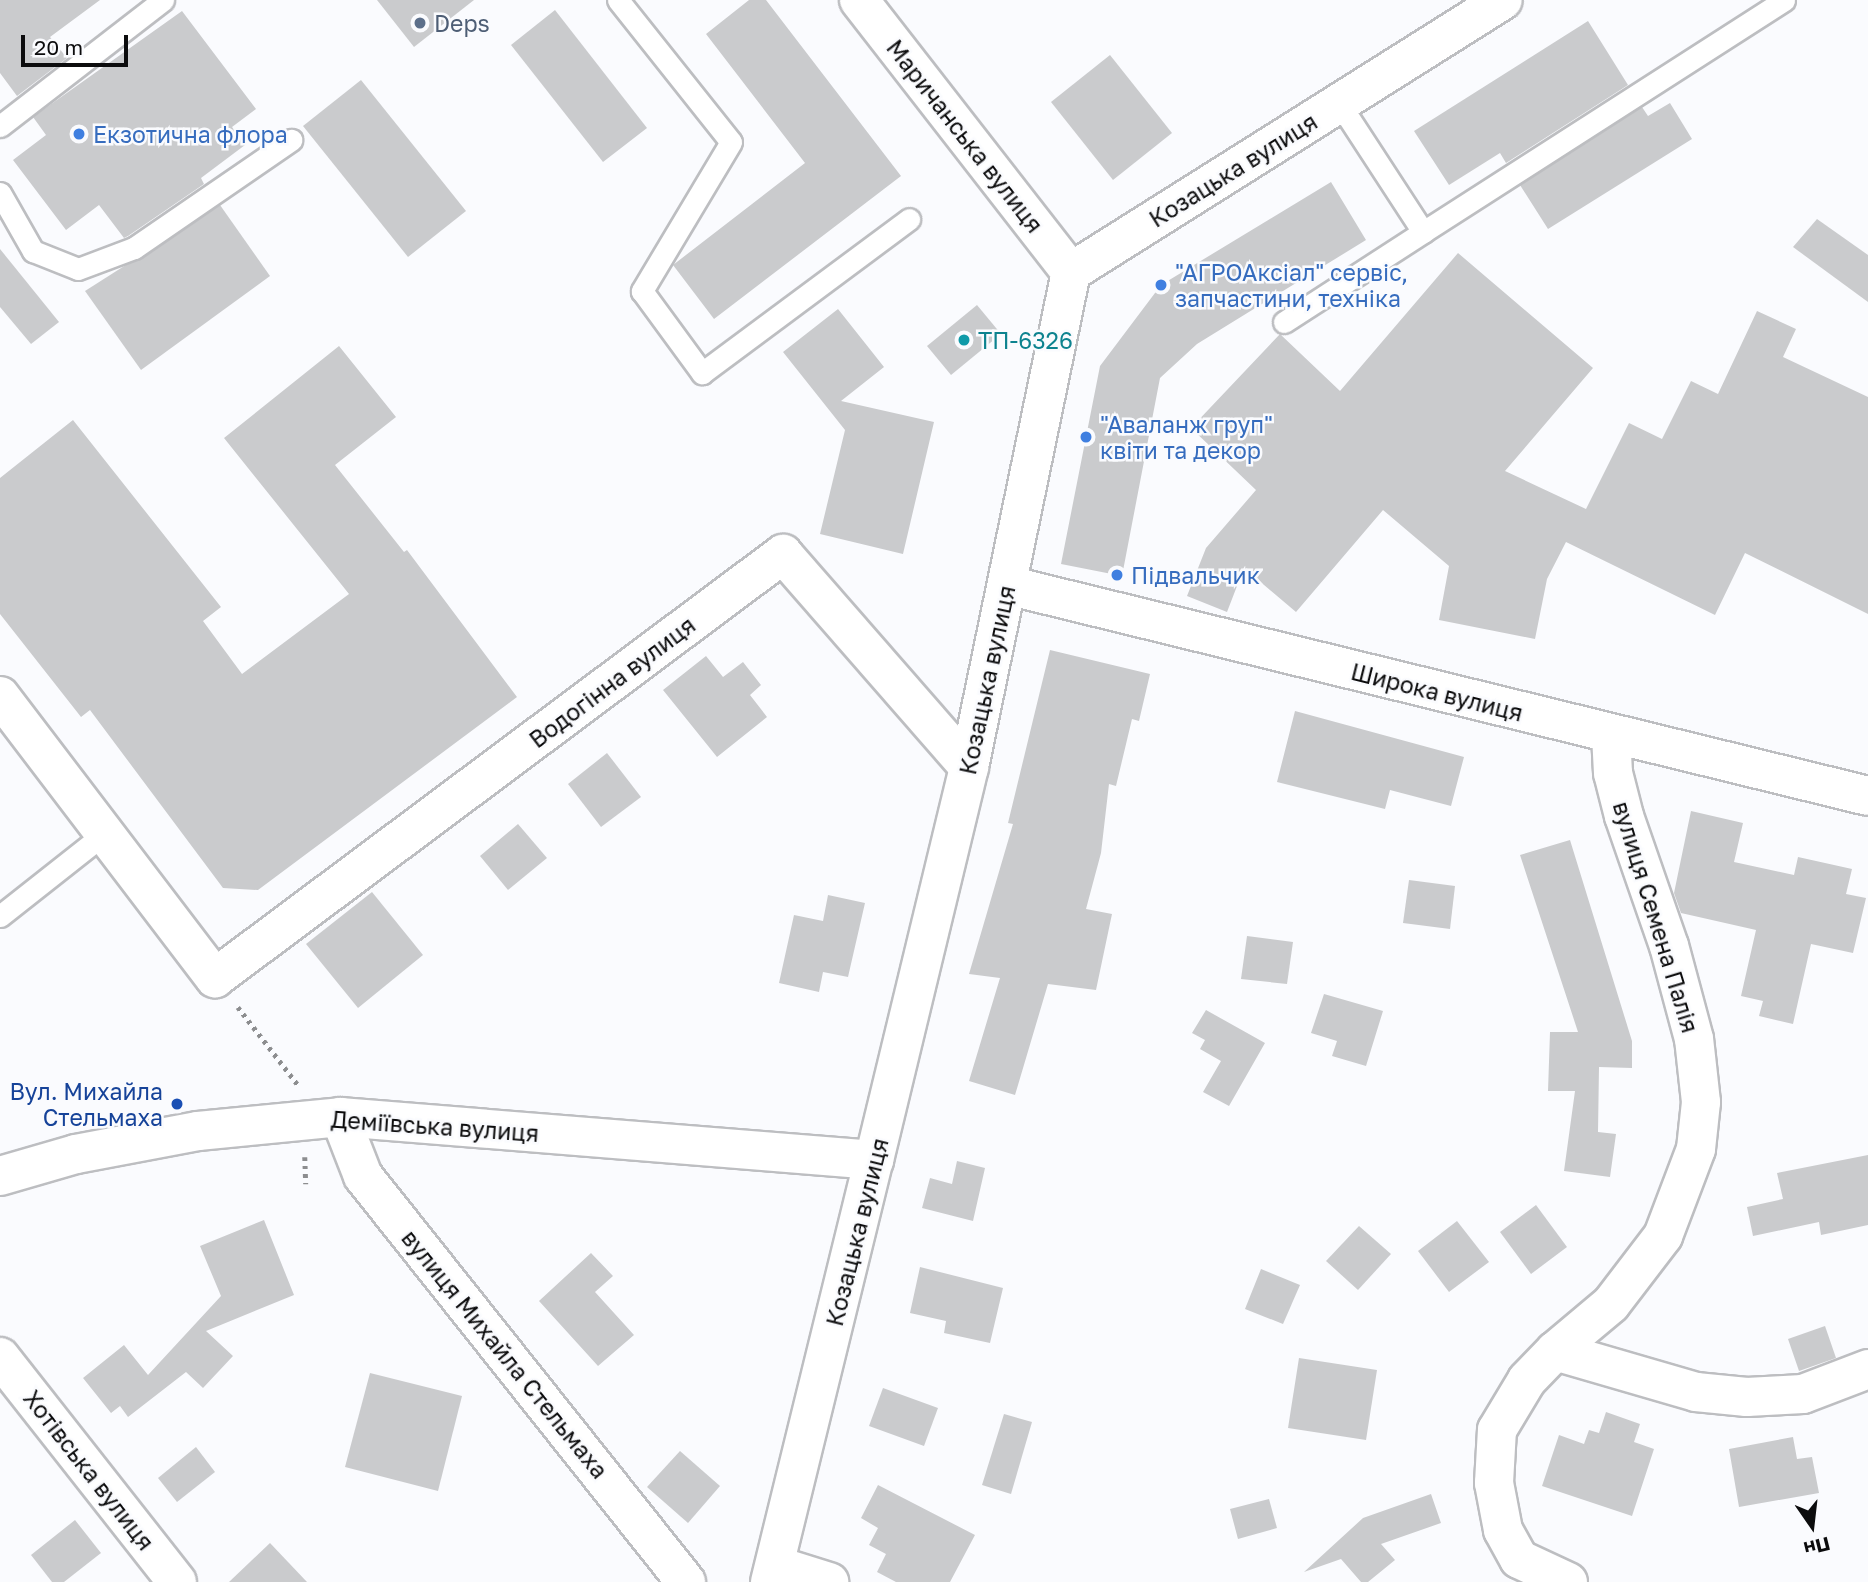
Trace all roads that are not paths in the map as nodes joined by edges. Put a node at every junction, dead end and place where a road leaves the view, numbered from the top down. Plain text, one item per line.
1 (163, 0) edge
2 (618, 0) edge
3 (859, 0) edge
4 (1503, 0) edge
5 (1784, 0) edge
6 (1339, 103) junction
7 (0, 126) edge
8 (291, 140) dead end
9 (0, 192) edge
10 (909, 219) dead end
11 (1423, 232) junction
12 (1071, 272) junction
13 (1284, 322) dead end
14 (1007, 585) junction
15 (6, 716) edge
16 (1611, 735) junction
17 (969, 767) junction
18 (1868, 796) edge
19 (105, 833) junction
20 (0, 916) edge
21 (340, 1117) junction
22 (874, 1160) junction
23 (0, 1176) edge
24 (1555, 1350) junction
25 (0, 1357) edge
26 (1868, 1369) edge
27 (773, 1574) edge
28 (177, 1582) edge
29 (686, 1582) edge
30 (829, 1582) edge
31 (1568, 1582) edge

1 - 7 lane
2 - 10 lane
3 - 12 street, Маричанська вулиця
4 - 6 street, Козацька вулиця
5 - 11 lane
6 - 11 lane
6 - 12 street, Козацька вулиця
8 - 9 lane
11 - 13 lane
12 - 14 street, Козацька вулиця
14 - 16 street, Широка вулиця
14 - 17 street, Козацька вулиця
15 - 19 street
16 - 18 street, Широка вулиця
16 - 24 street, вулиця Семена Палія
17 - 19 street, Водогінна вулиця
17 - 22 street, Козацька вулиця
19 - 20 lane
21 - 22 street, Деміївська вулиця
21 - 23 street, Деміївська вулиця
21 - 29 street, вулиця Михайла Стельмаха
22 - 27 street, Козацька вулиця
24 - 26 street
24 - 31 street, вулиця Семена Палія
25 - 28 street, Хотівська вулиця
27 - 30 street

